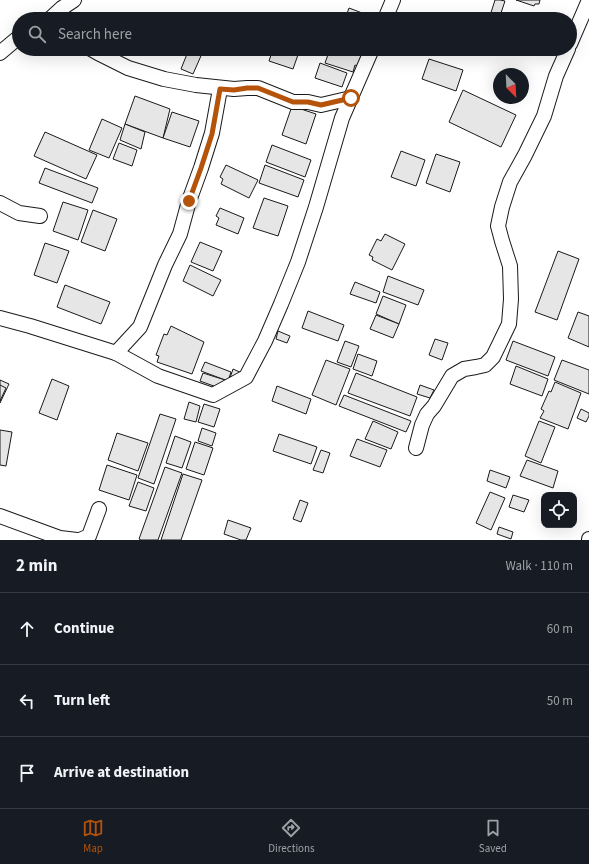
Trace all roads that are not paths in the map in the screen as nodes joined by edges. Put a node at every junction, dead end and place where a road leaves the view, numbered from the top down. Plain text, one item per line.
1 (74, 0) edge
2 (393, 0) edge
3 (589, 0) edge
4 (58, 12) edge
5 (388, 12) edge
6 (577, 28) edge
7 (12, 43) edge
8 (0, 53) edge
9 (104, 56) edge
10 (369, 56) edge
11 (565, 56) edge
12 (220, 89) junction
13 (351, 98) junction
14 (0, 203) edge
15 (40, 216) dead end
16 (0, 318) edge
17 (116, 353) junction
18 (416, 448) dead end
19 (99, 509) dead end
20 (0, 516) edge
21 (79, 540) edge

1 - 4 street
2 - 5 street
3 - 6 street
7 - 8 street
9 - 12 street
10 - 13 street
11 - 18 street
12 - 13 street
12 - 17 street
13 - 17 street
14 - 15 street
16 - 17 street
19 - 21 street
20 - 21 street

